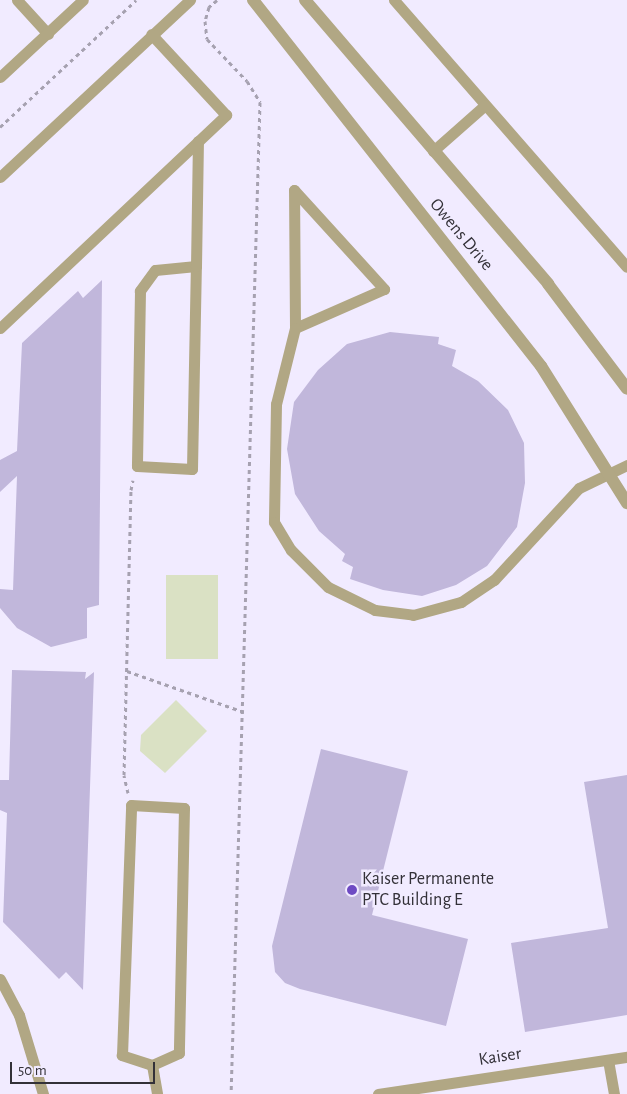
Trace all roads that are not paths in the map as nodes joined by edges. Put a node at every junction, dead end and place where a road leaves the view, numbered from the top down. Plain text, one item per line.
1 (17, 0) edge
2 (83, 0) edge
3 (190, 0) edge
4 (253, 0) edge
5 (305, 0) edge
6 (394, 0) edge
7 (48, 34) junction
8 (150, 34) junction
9 (0, 77) edge
10 (485, 105) junction
11 (198, 141) junction
12 (433, 151) junction
13 (0, 177) edge
14 (196, 266) junction
15 (627, 267) edge
16 (0, 328) edge
17 (296, 328) junction
18 (627, 390) edge
19 (627, 465) edge
20 (611, 475) junction
21 (627, 503) edge
22 (0, 979) edge
23 (627, 1057) edge
24 (608, 1060) junction
25 (152, 1065) junction
26 (44, 1094) edge
27 (157, 1094) edge
28 (378, 1094) edge
29 (614, 1094) edge

1 - 7 lane
2 - 7 lane
3 - 8 lane
4 - 20 street, Owens Drive
5 - 12 street, Owens Drive
6 - 10 lane
7 - 9 lane
8 - 11 lane
8 - 13 lane
10 - 12 lane
10 - 15 lane
11 - 14 lane
11 - 16 lane
12 - 18 street, Owens Drive
14 - 14 lane
17 - 17 lane
17 - 20 lane
19 - 20 lane
20 - 21 street, Owens Drive
22 - 26 lane
23 - 24 lane, Kaiser
24 - 28 lane, Kaiser
24 - 29 lane
25 - 25 lane
25 - 27 lane

